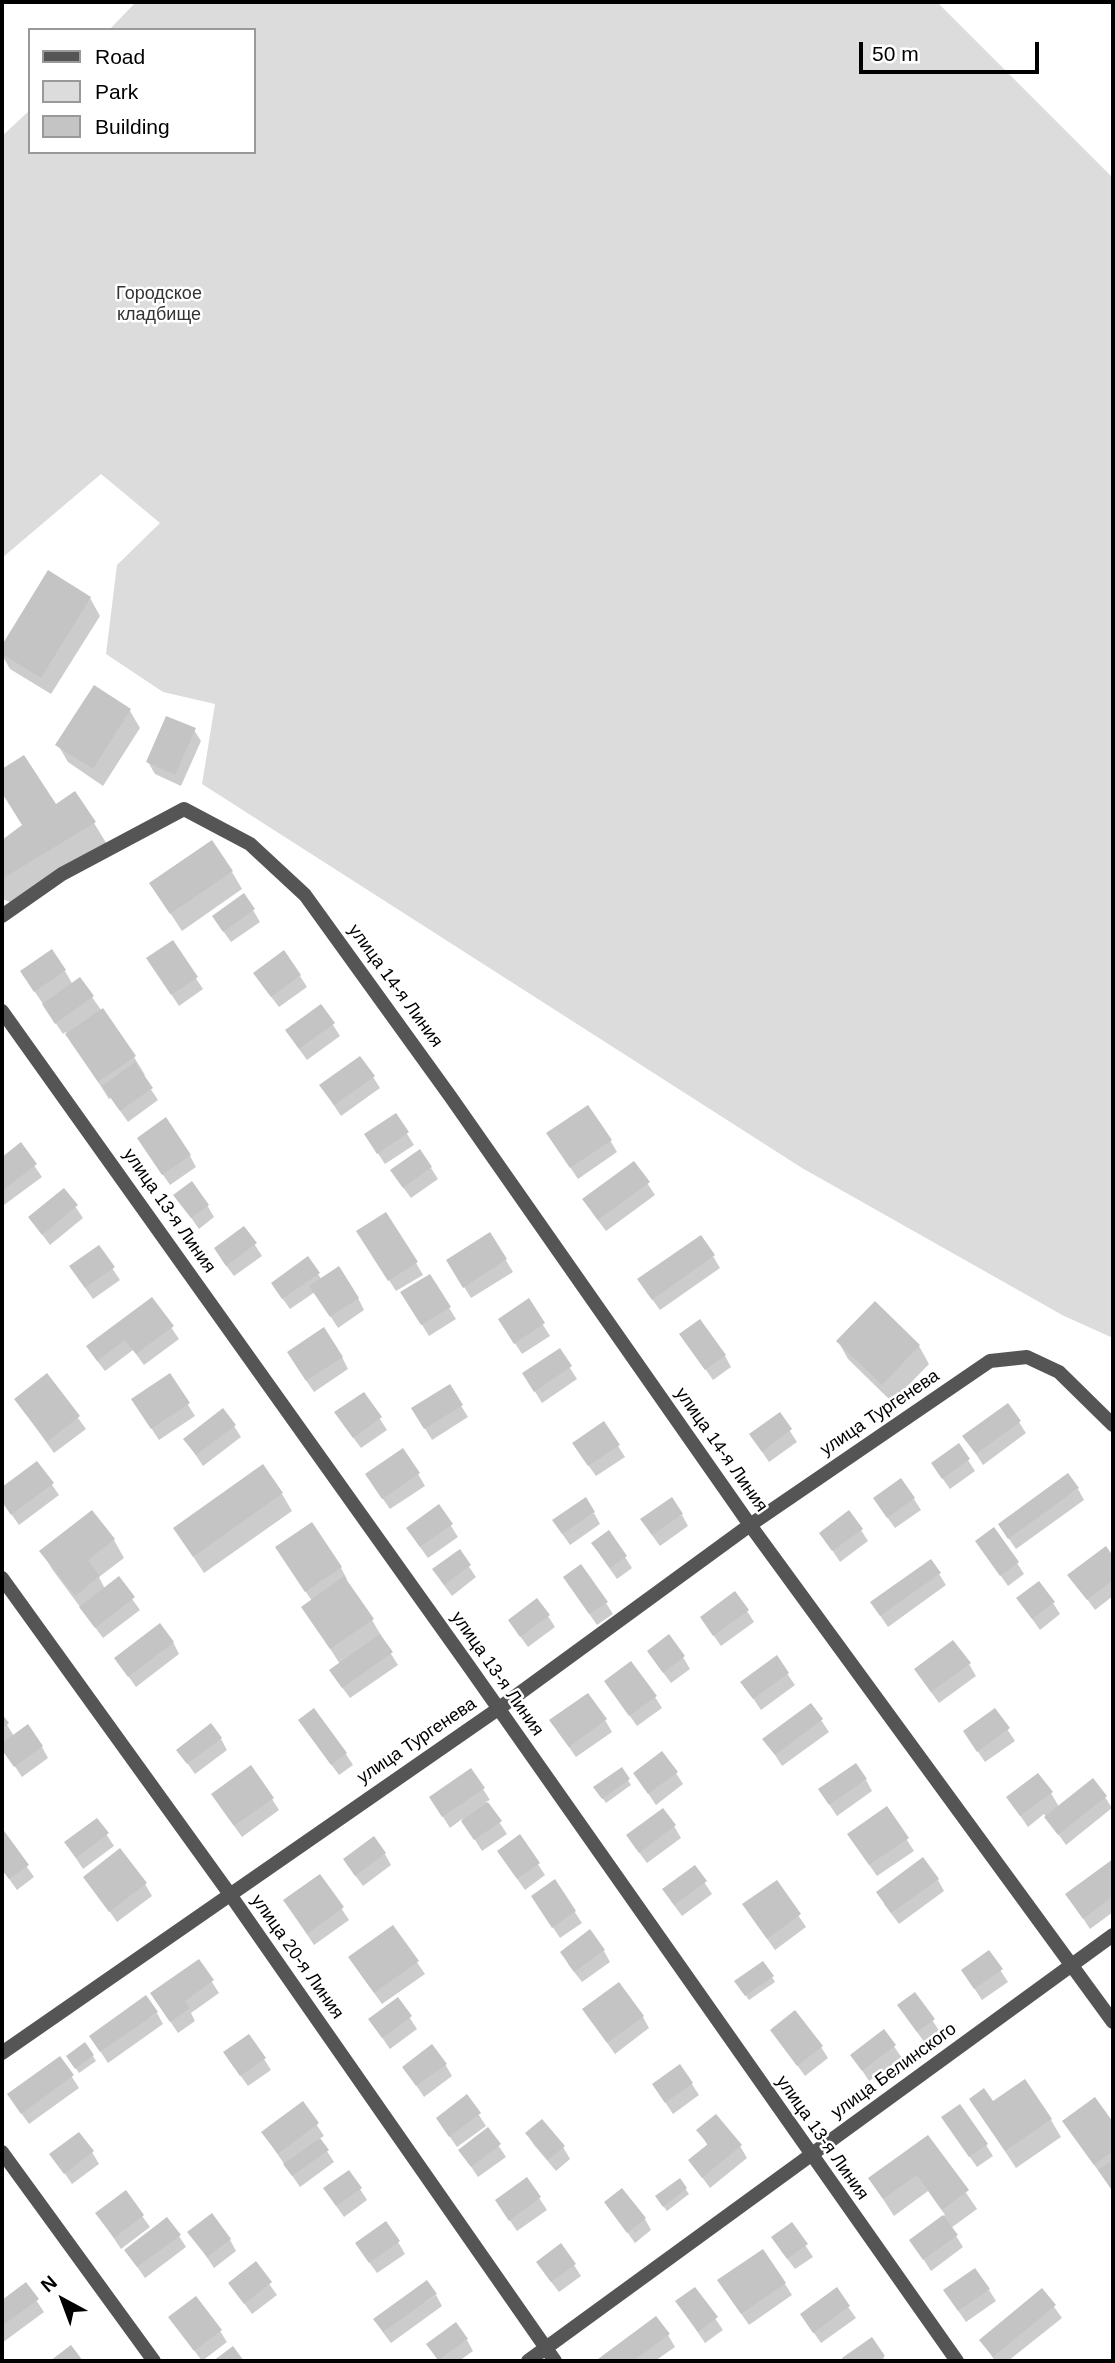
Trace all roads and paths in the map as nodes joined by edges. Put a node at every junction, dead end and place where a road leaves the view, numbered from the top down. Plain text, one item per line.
1 (2, 916) edge
2 (2, 1011) edge
3 (1113, 1425) edge
4 (750, 1525) junction
5 (2, 1578) edge
6 (498, 1709) junction
7 (229, 1893) junction
8 (1113, 1935) edge
9 (1072, 1965) junction
10 (1113, 2022) edge
11 (2, 2053) edge
12 (2, 2152) edge
13 (810, 2155) junction
14 (546, 2348) junction
15 (154, 2361) edge
16 (528, 2361) edge
17 (555, 2361) edge
18 (957, 2361) edge

1 - 4 street, улица 14-я Линия
2 - 6 street, улица 13-я Линия
3 - 4 street, улица Тургенева
4 - 6 street, улица Тургенева
4 - 9 street, улица 14-я Линия
5 - 7 street, улица 20-я Линия
6 - 7 street, улица Тургенева
6 - 13 street, улица 13-я Линия
7 - 11 street, улица Тургенева
7 - 14 street, улица 20-я Линия
8 - 9 street, улица Белинского
9 - 10 street, улица 14-я Линия
9 - 13 street, улица Белинского
12 - 15 street
13 - 14 street, улица Белинского
13 - 18 street, улица 13-я Линия
14 - 16 street, улица Белинского
14 - 17 street, улица 20-я Линия

